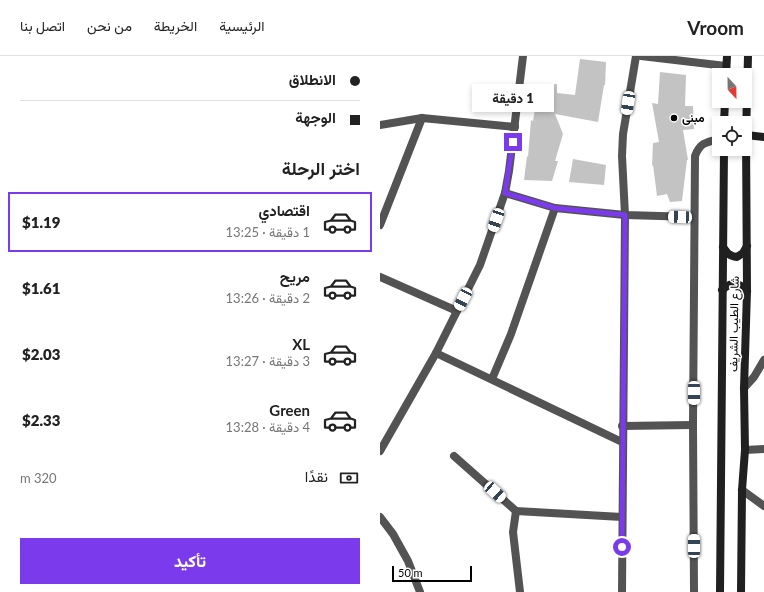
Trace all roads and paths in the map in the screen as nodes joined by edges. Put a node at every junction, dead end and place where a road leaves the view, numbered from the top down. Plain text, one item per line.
1 (524, 56) edge
2 (636, 56) edge
3 (641, 56) edge
4 (727, 56) edge
5 (748, 56) edge
6 (726, 66) joint
7 (746, 116) edge
8 (422, 118) junction
9 (380, 125) edge
10 (515, 127) junction
11 (752, 136) edge
12 (764, 137) edge
13 (712, 141) edge
14 (724, 156) edge
15 (746, 156) edge
16 (505, 193) junction
17 (555, 208) junction
18 (625, 215) junction
19 (694, 217) junction
20 (381, 220) edge
21 (747, 246) junction
22 (723, 247) junction
23 (380, 277) edge
24 (722, 290) junction
25 (747, 291) junction
26 (457, 311) junction
27 (436, 352) junction
28 (764, 360) edge
29 (492, 379) junction
30 (744, 388) junction
31 (693, 425) junction
32 (622, 426) junction
33 (622, 442) junction
34 (764, 449) edge
35 (745, 450) junction
36 (380, 451) edge
37 (454, 456) dead end
38 (742, 490) junction
39 (764, 506) edge
40 (516, 511) junction
41 (622, 517) junction
42 (380, 518) edge
43 (420, 592) edge
44 (520, 592) edge
45 (622, 592) edge
46 (694, 592) edge
47 (720, 592) edge
48 (741, 592) edge

1 - 10 street
2 - 18 street
3 - 6 street
4 - 6 main road
5 - 7 main road, شارع الطيب الشريف
8 - 9 street
8 - 10 street
8 - 20 street
10 - 16 street
11 - 12 main road
13 - 19 street
14 - 22 main road, شارع الطيب الشريف
15 - 21 main road, شارع الطيب الشريف
16 - 17 street
16 - 26 street
17 - 18 street
17 - 29 street
18 - 19 street
18 - 32 street
19 - 31 street
21 - 22 main road
21 - 25 main road, شارع الطيب الشريف
22 - 24 main road, شارع الطيب الشريف
23 - 26 street
24 - 25 main road
24 - 47 main road, شارع الطيب الشريف
25 - 30 main road, شارع الطيب الشريف
26 - 27 street
27 - 29 street
27 - 36 street
28 - 30 street
29 - 33 street
30 - 35 main road, شارع الطيب الشريف
31 - 32 street
31 - 46 street
32 - 33 street
33 - 41 street
34 - 35 street
35 - 38 main road, شارع الطيب الشريف
37 - 40 street
38 - 39 street
38 - 48 main road, شارع الطيب الشريف
40 - 41 street
40 - 44 street
41 - 45 street
42 - 43 street

